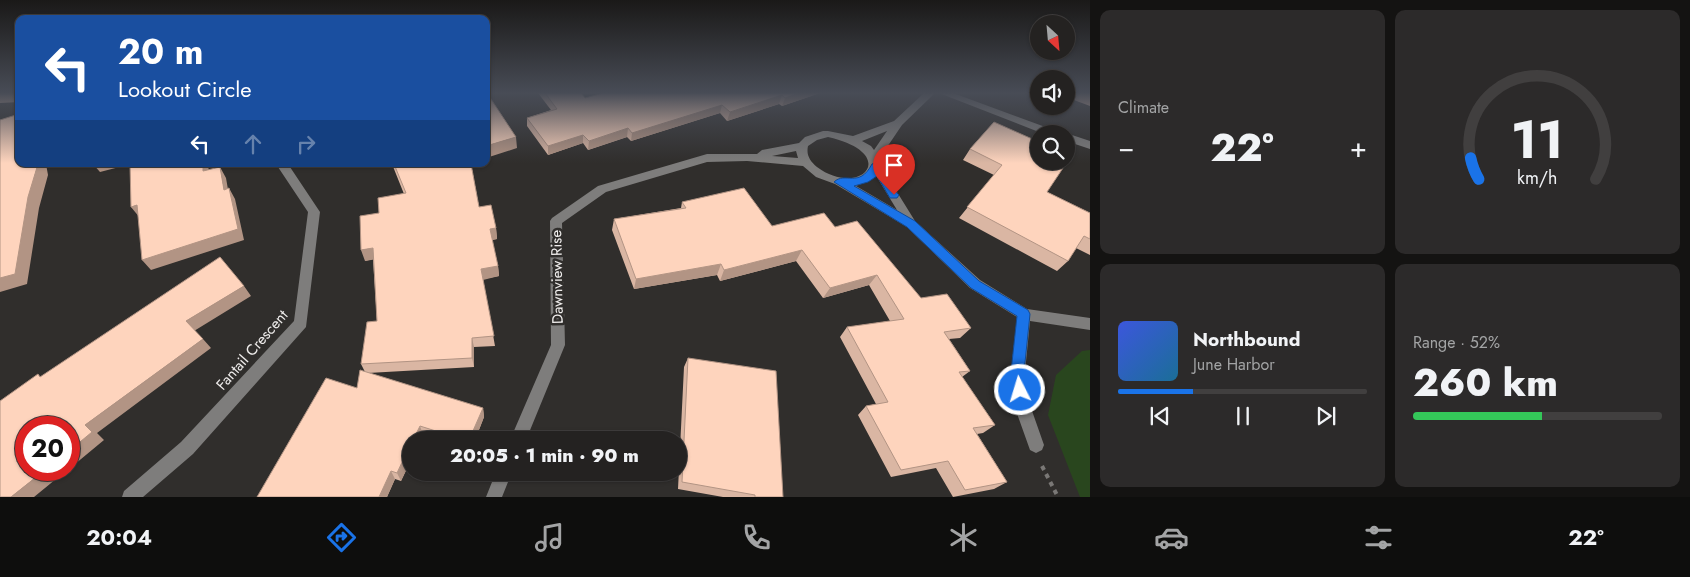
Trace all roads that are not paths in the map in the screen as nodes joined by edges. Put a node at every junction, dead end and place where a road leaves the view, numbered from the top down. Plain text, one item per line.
1 (905, 116) edge
2 (1007, 116) edge
3 (898, 123) junction
4 (1031, 125) edge
5 (853, 140) junction
6 (1075, 140) edge
7 (1090, 145) edge
8 (802, 146) junction
9 (747, 157) junction
10 (875, 162) junction
11 (806, 163) junction
12 (284, 167) edge
13 (839, 182) junction
14 (911, 224) junction
15 (1024, 314) junction
16 (1090, 324) edge
17 (522, 431) edge
18 (1036, 444) road end
19 (500, 481) edge
20 (130, 497) edge
21 (494, 497) edge

1 - 3 street
2 - 4 street
3 - 5 street
3 - 10 street
5 - 8 street
5 - 10 street
6 - 7 street
8 - 9 street, Dawnview Rise
8 - 11 street
9 - 11 street, Dawnview Rise
9 - 17 street, Dawnview Rise
10 - 13 street
10 - 14 street
11 - 13 street
12 - 20 street, Fantail Crescent
13 - 14 street
14 - 15 street
15 - 16 street
15 - 18 street
19 - 21 street

